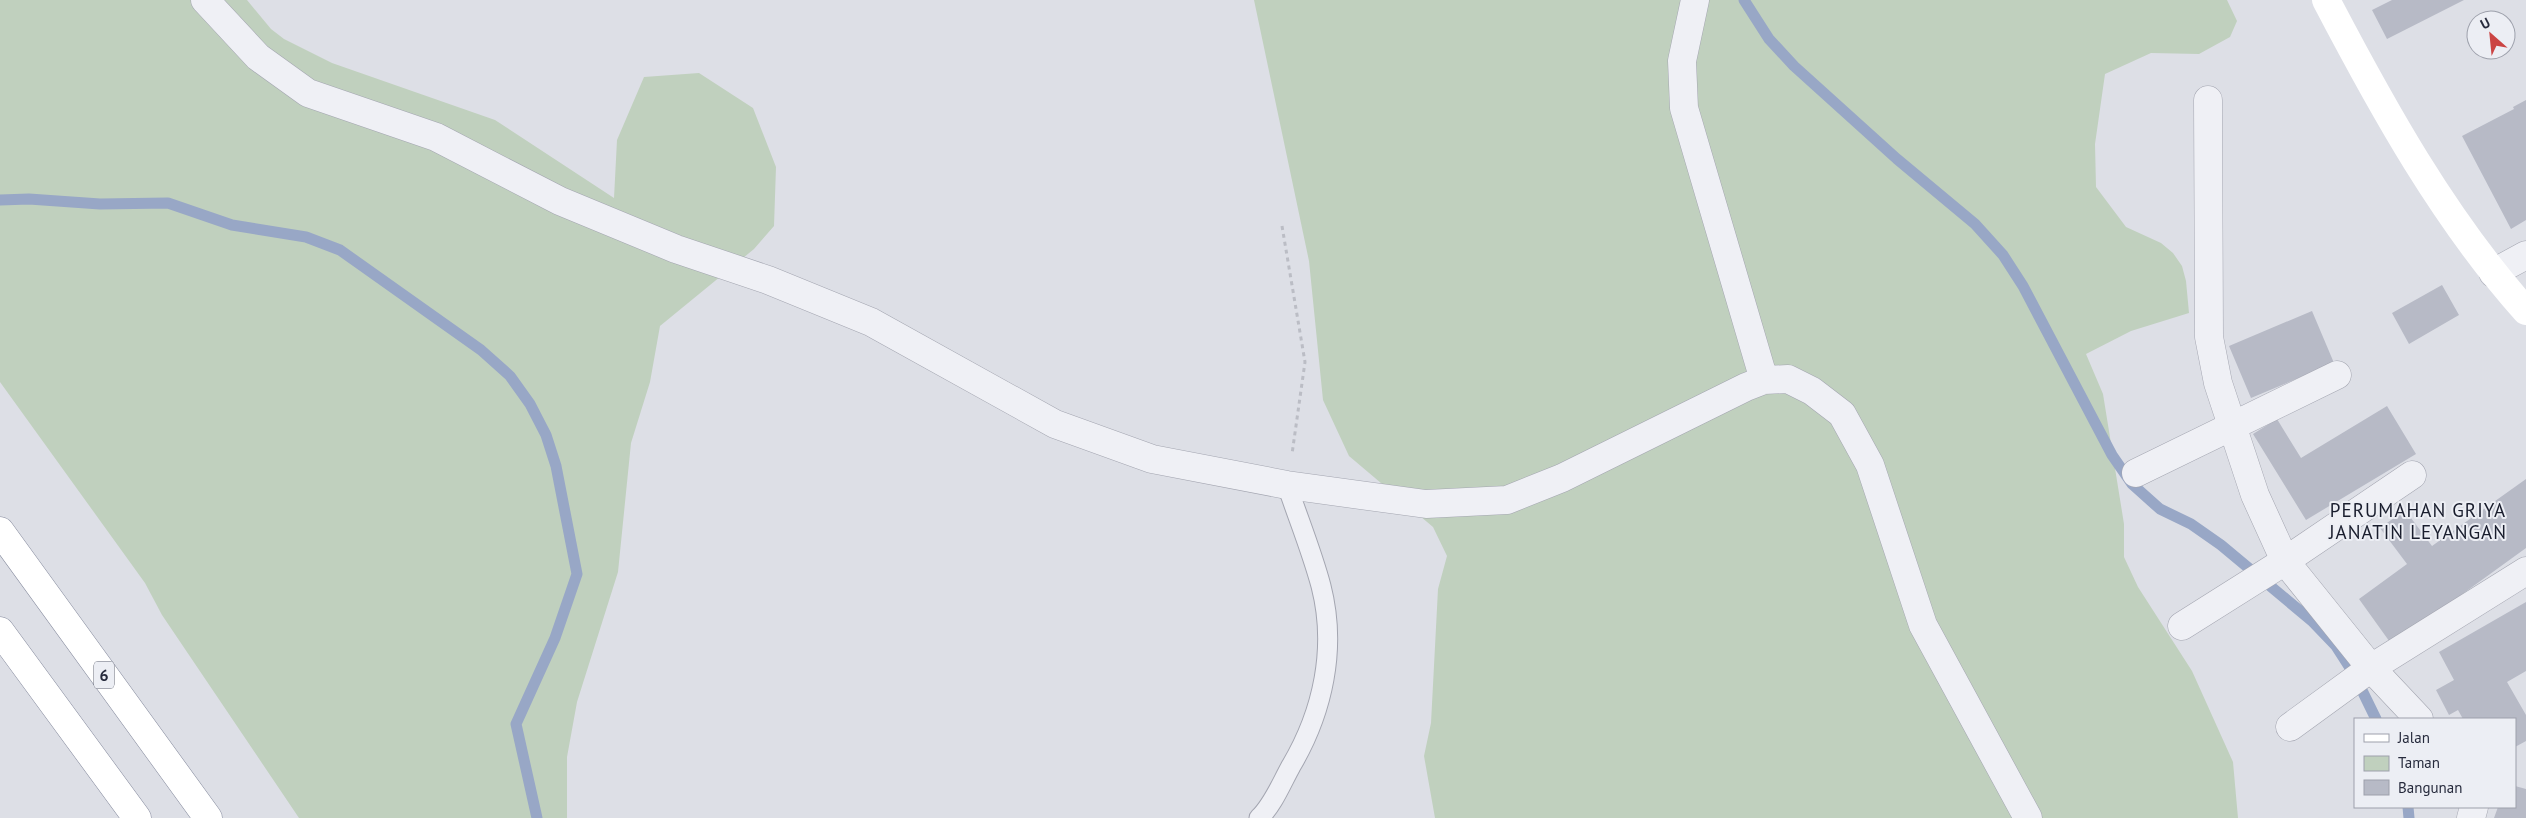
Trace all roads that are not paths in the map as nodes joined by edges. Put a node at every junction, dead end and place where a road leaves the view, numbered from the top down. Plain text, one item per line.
1 (205, 0) edge
2 (1695, 0) edge
3 (2326, 0) edge
4 (2208, 100) dead end
5 (2526, 256) edge
6 (2492, 273) junction
7 (2526, 311) edge
8 (2337, 375) dead end
9 (1764, 380) junction
10 (2232, 427) junction
11 (2136, 473) dead end
12 (2412, 475) dead end
13 (1288, 484) junction
14 (0, 531) edge
15 (2268, 572) junction
16 (2524, 575) edge
17 (2182, 626) dead end
18 (0, 631) edge
19 (2360, 675) junction
20 (2417, 718) edge
21 (2290, 727) dead end
22 (137, 818) edge
23 (208, 818) edge
24 (1259, 818) edge
25 (2028, 818) edge

1 - 13 street
2 - 9 street
3 - 6 main road
4 - 10 street
5 - 6 street
6 - 7 main road
8 - 10 street
9 - 13 street
9 - 25 street
10 - 11 street
10 - 15 street
12 - 15 street
13 - 24 lane
14 - 23 main road, 6
15 - 17 street
15 - 19 street
16 - 19 street
18 - 22 main road
19 - 20 street
19 - 21 street

